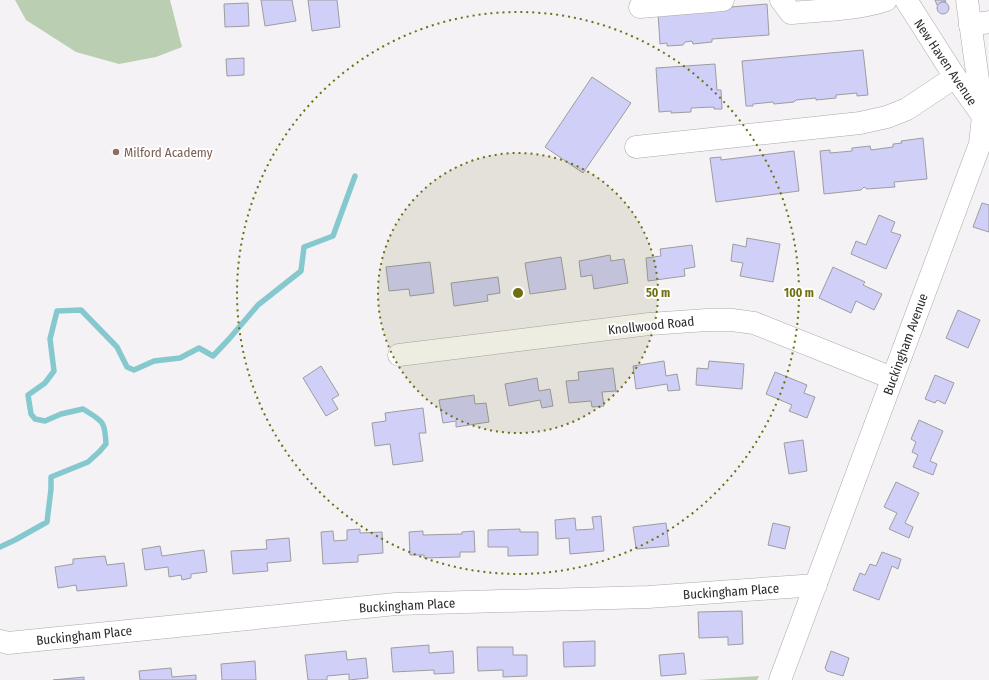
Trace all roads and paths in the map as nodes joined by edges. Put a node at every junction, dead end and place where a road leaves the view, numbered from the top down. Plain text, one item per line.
1 (723, 0) edge
2 (781, 0) edge
3 (886, 0) edge
4 (906, 0) edge
5 (967, 0) edge
6 (640, 7) dead end
7 (979, 24) edge
8 (955, 78) junction
9 (986, 120) edge
10 (636, 147) dead end
11 (400, 356) dead end
12 (892, 378) junction
13 (816, 585) junction
14 (0, 640) edge
15 (780, 680) edge

1 - 6 street
2 - 3 street
4 - 8 street, New Haven Avenue
5 - 7 street, Buckingham Avenue
7 - 9 street, Buckingham Avenue
8 - 9 street, New Haven Avenue
8 - 10 street
9 - 12 street, Buckingham Avenue
11 - 12 street, Knollwood Road
12 - 13 street, Buckingham Avenue
13 - 14 street, Buckingham Place
13 - 15 street, Buckingham Avenue

